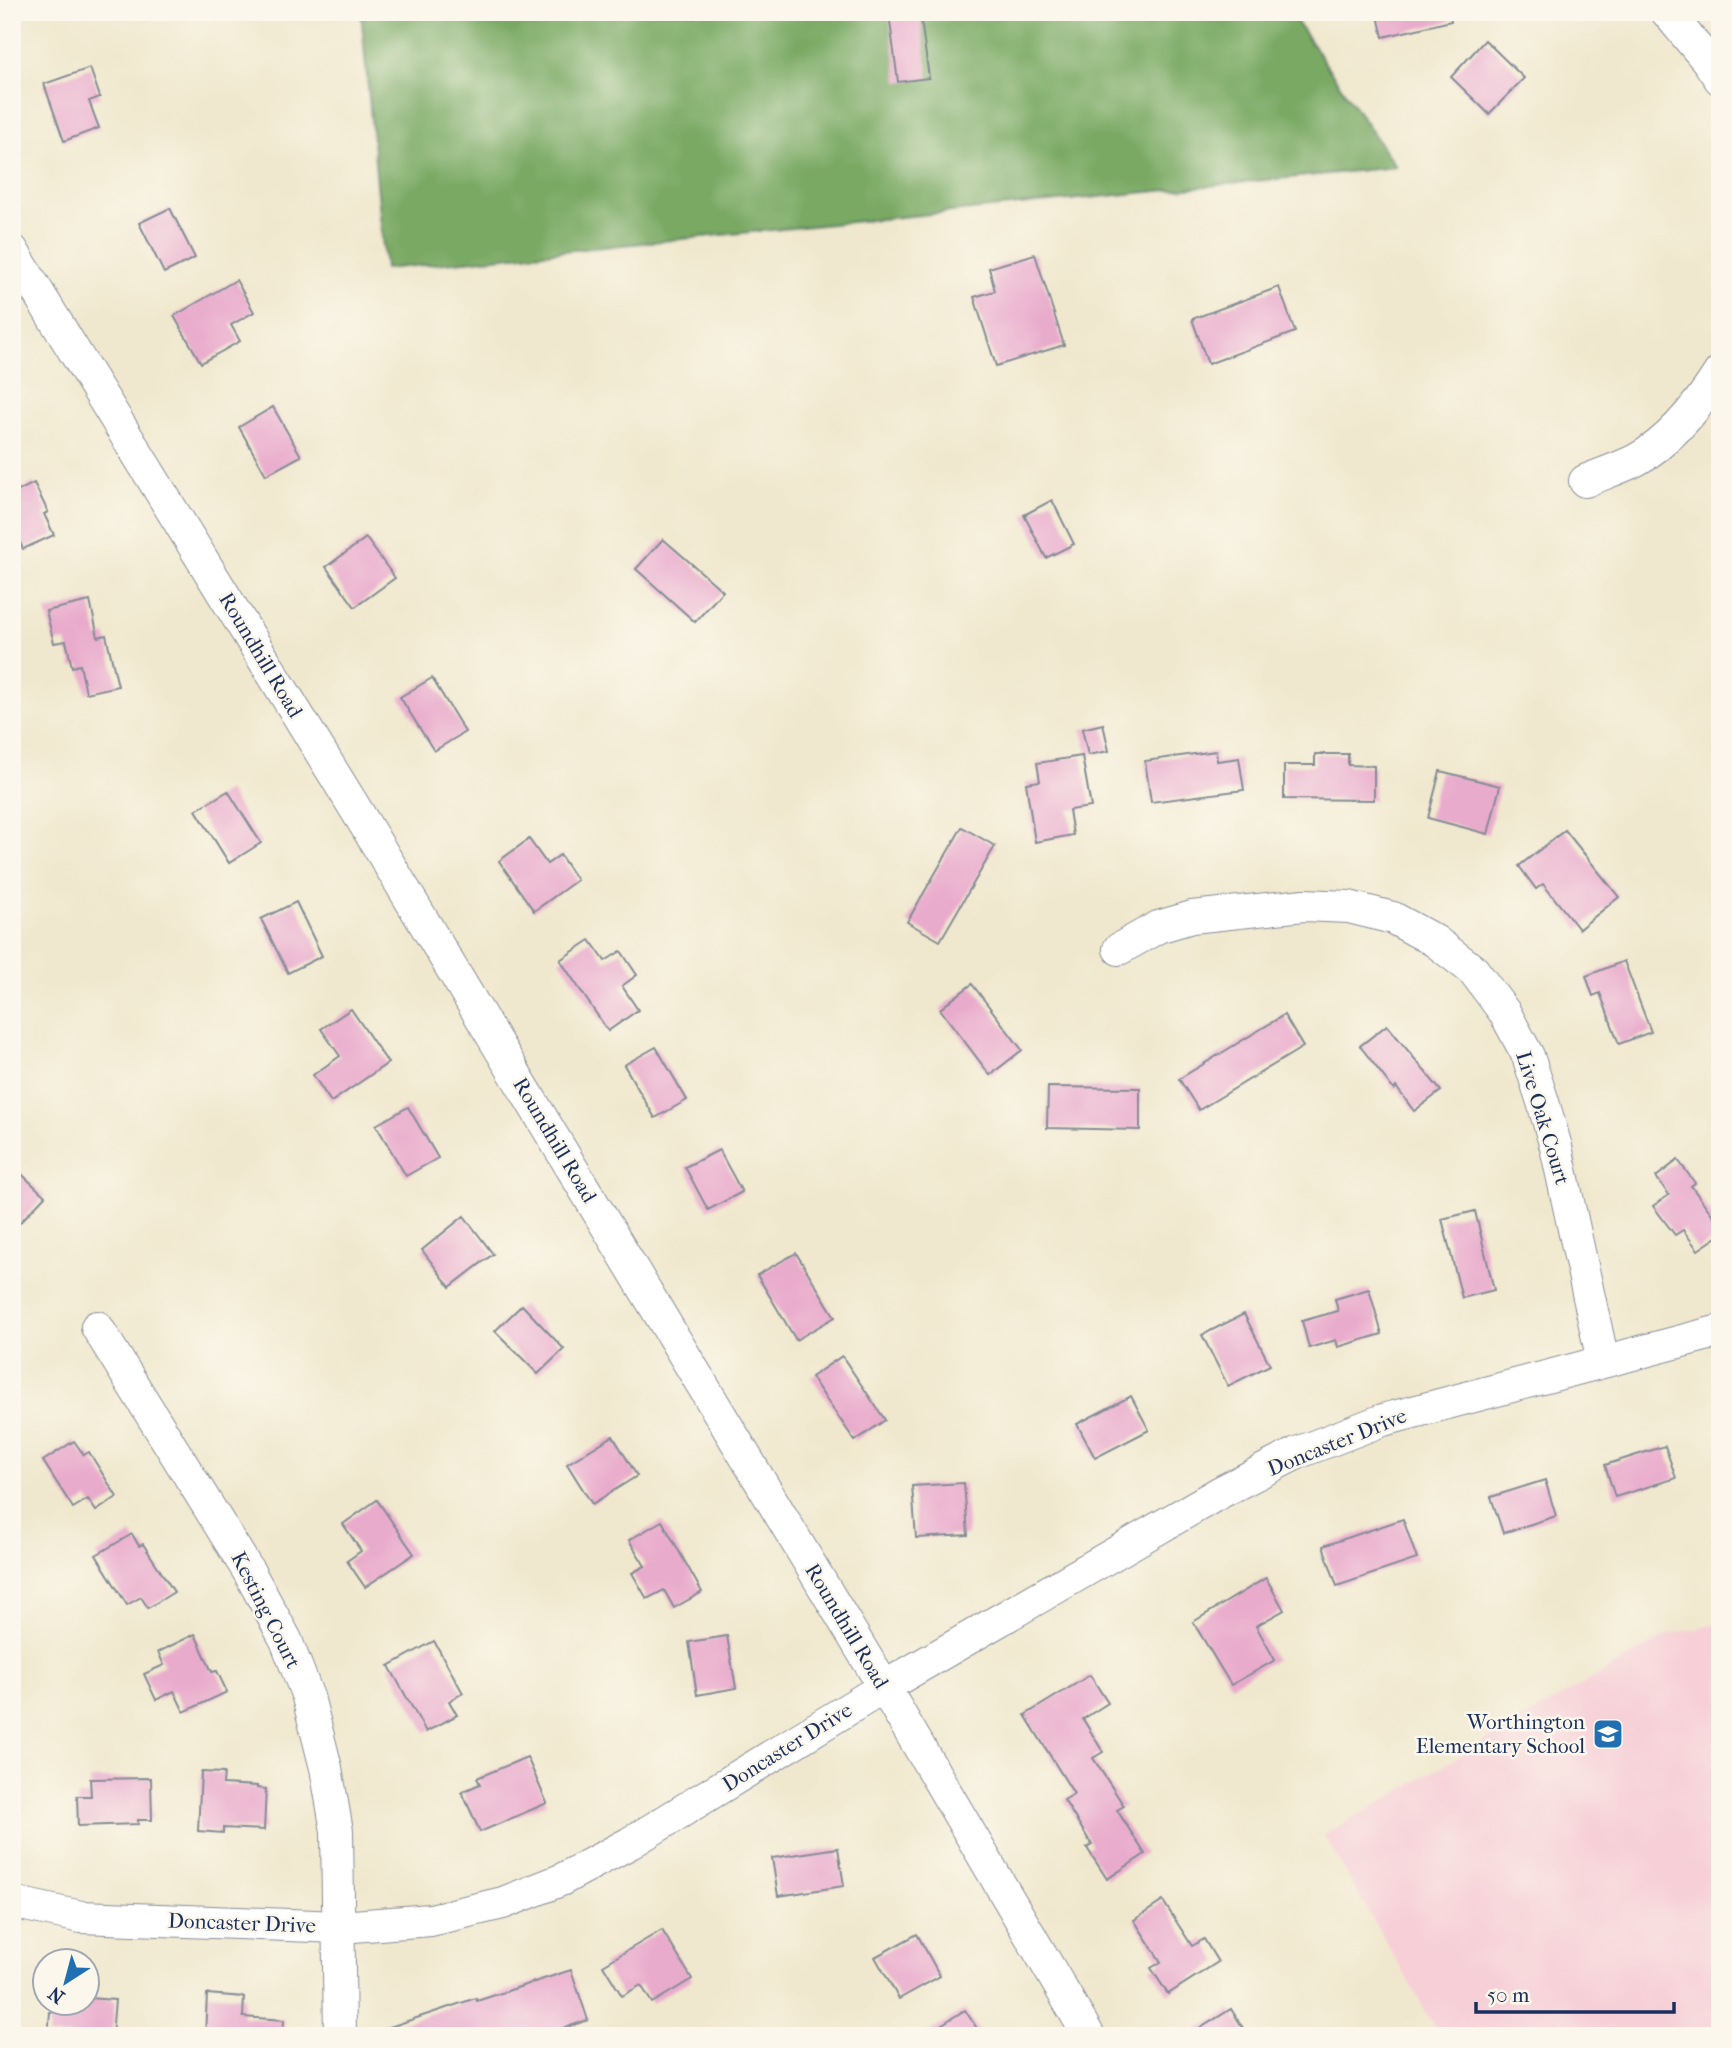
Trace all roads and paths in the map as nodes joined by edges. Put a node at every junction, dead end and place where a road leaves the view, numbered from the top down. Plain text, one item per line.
1 (1667, 12) edge
2 (1720, 79) edge
3 (12, 250) edge
4 (1720, 372) edge
5 (1585, 481) dead end
6 (1119, 949) dead end
7 (97, 1327) dead end
8 (1720, 1331) edge
9 (1603, 1360) junction
10 (884, 1687) junction
11 (12, 1902) edge
12 (340, 1927) junction
13 (340, 2036) edge
14 (1090, 2036) edge

1 - 2 street
3 - 10 street, Roundhill Road
4 - 5 street
6 - 9 street, Live Oak Court
7 - 12 street, Kesting Court
8 - 9 street, Doncaster Drive
9 - 10 street, Doncaster Drive
10 - 12 street, Doncaster Drive
10 - 14 street, Roundhill Road
11 - 12 street, Doncaster Drive
12 - 13 street, Kesting Court

